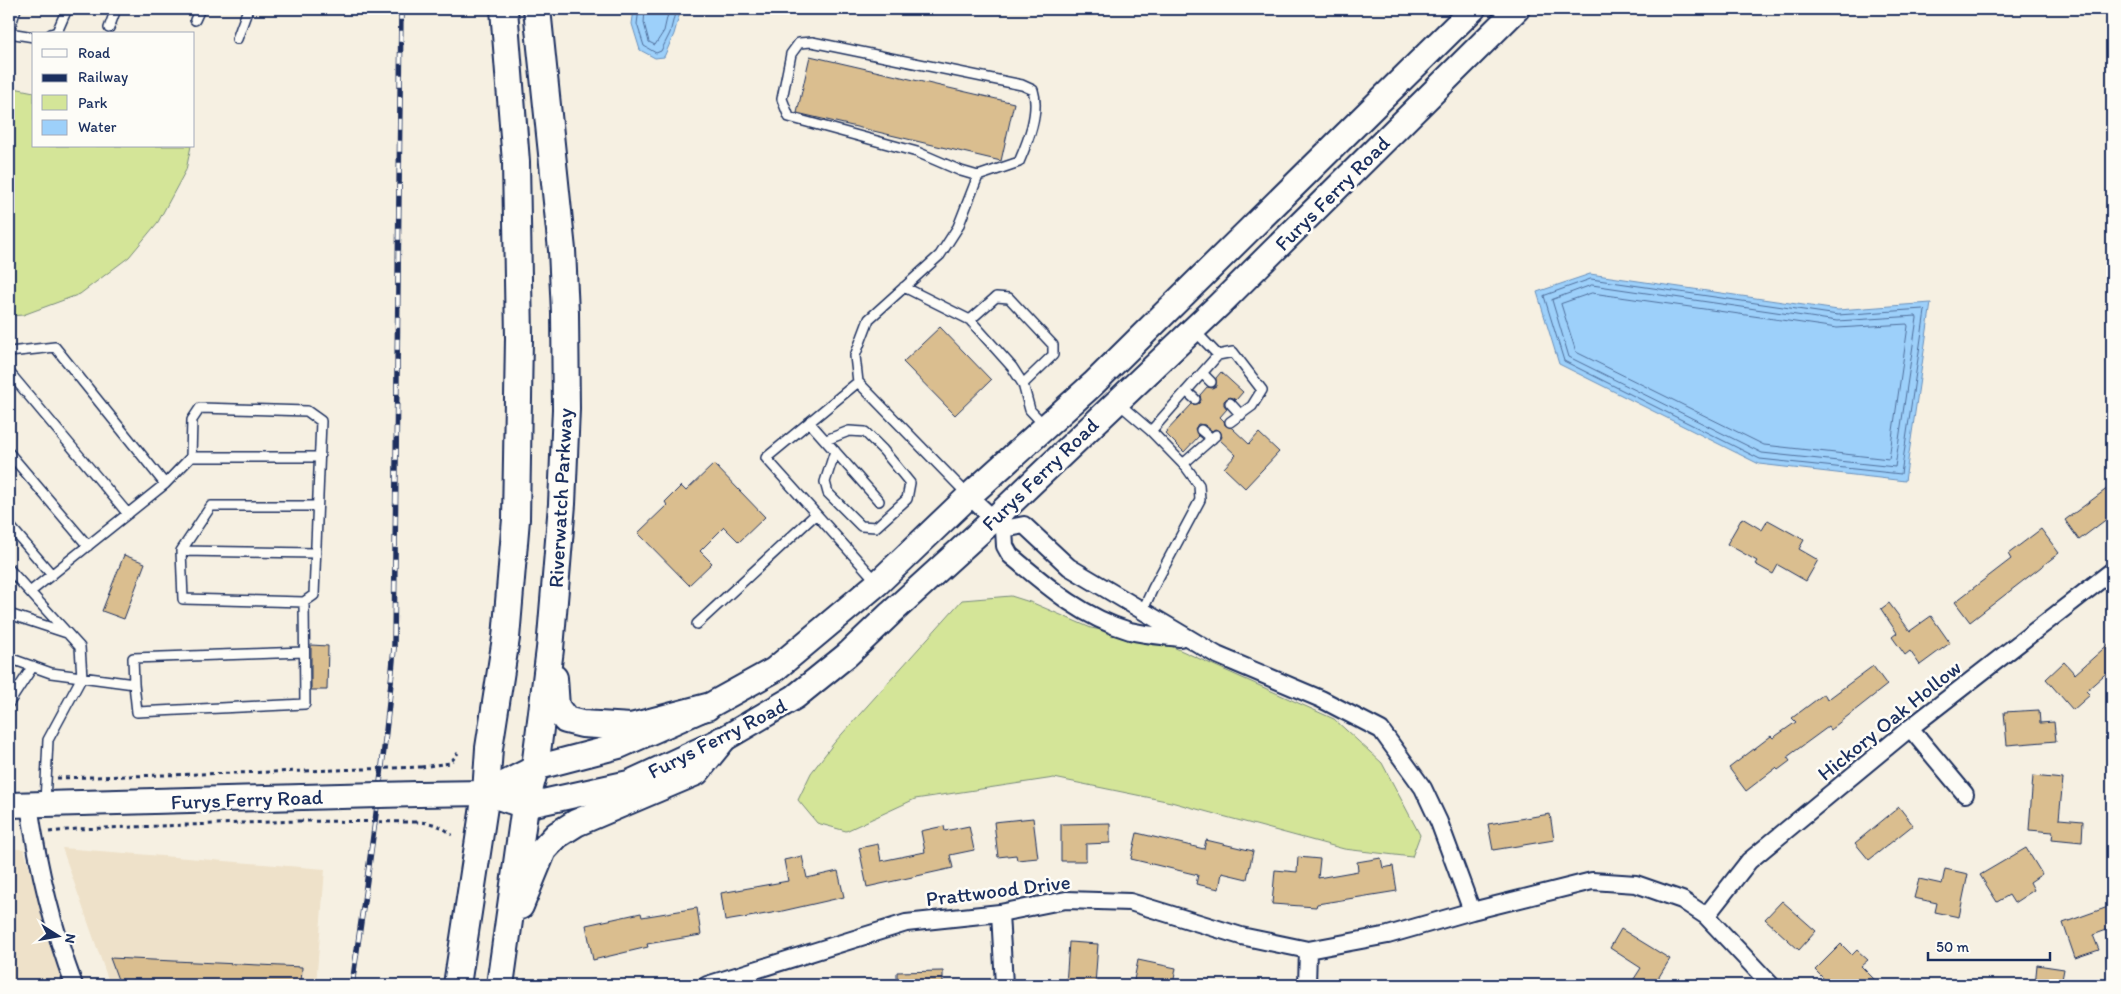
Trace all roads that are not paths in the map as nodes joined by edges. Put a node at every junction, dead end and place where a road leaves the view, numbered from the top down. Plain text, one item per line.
1 (16, 9) edge
2 (67, 9) edge
3 (116, 9) edge
4 (200, 9) edge
5 (248, 9) edge
6 (504, 9) edge
7 (537, 9) edge
8 (1473, 9) edge
9 (1517, 9) edge
10 (195, 20) dead end
11 (109, 28) dead end
12 (9, 32) edge
13 (57, 32) edge
14 (32, 36) edge
15 (237, 39) dead end
16 (978, 176) junction
17 (904, 287) junction
18 (970, 320) junction
19 (1193, 329) junction
20 (9, 352) edge
21 (1218, 355) junction
22 (9, 372) edge
23 (1202, 373) junction
24 (858, 382) junction
25 (1211, 382) dead end
26 (1023, 384) junction
27 (1186, 391) junction
28 (1195, 399) dead end
29 (1116, 401) junction
30 (1230, 403) dead end
31 (1172, 406) junction
32 (1180, 412) dead end
33 (1241, 414) junction
34 (809, 422) junction
35 (1230, 422) dead end
36 (1046, 426) junction
37 (1201, 430) dead end
38 (1151, 432) junction
39 (826, 440) junction
40 (835, 451) junction
41 (9, 453) edge
42 (319, 456) junction
43 (191, 457) junction
44 (1183, 464) junction
45 (165, 484) junction
46 (969, 496) junction
47 (879, 501) dead end
48 (317, 506) junction
49 (128, 514) junction
50 (816, 514) junction
51 (999, 524) junction
52 (9, 525) edge
53 (88, 546) junction
54 (181, 551) junction
55 (315, 553) junction
56 (9, 570) edge
57 (2112, 571) edge
58 (52, 575) junction
59 (878, 583) junction
60 (30, 592) junction
61 (304, 602) junction
62 (1142, 612) junction
63 (9, 614) edge
64 (697, 624) dead end
65 (69, 634) junction
66 (1190, 639) junction
67 (550, 649) junction
68 (304, 652) junction
69 (9, 658) edge
70 (33, 666) junction
71 (82, 677) junction
72 (134, 684) junction
73 (9, 703) edge
74 (707, 707) junction
75 (1910, 728) junction
76 (722, 740) junction
77 (535, 768) junction
78 (486, 793) junction
79 (1965, 794) dead end
80 (28, 805) edge
81 (525, 806) junction
82 (1472, 910) junction
83 (1000, 913) junction
84 (1706, 916) junction
85 (506, 942) junction
86 (1308, 950) junction
87 (74, 985) edge
88 (457, 985) edge
89 (500, 985) edge
90 (707, 985) edge
91 (1004, 985) edge
92 (1307, 985) edge
93 (1771, 985) edge

1 - 12 lane
2 - 13 lane
3 - 11 lane
4 - 10 lane
5 - 15 lane
6 - 78 main road, Riverwatch Parkway
7 - 67 main road, Riverwatch Parkway
8 - 36 main road, Furys Ferry Road
9 - 19 main road, Furys Ferry Road
12 - 14 lane
16 - 16 lane
16 - 17 lane
17 - 18 lane
17 - 24 lane
18 - 26 lane
18 - 26 lane
19 - 21 lane
19 - 29 main road, Furys Ferry Road
20 - 45 lane
21 - 23 lane
21 - 33 lane
22 - 49 lane
23 - 25 lane
23 - 27 lane
24 - 34 lane
24 - 46 lane
26 - 36 lane
27 - 28 lane
27 - 31 lane
29 - 38 lane
29 - 51 main road, Furys Ferry Road
30 - 33 lane
31 - 32 lane
31 - 38 lane
33 - 35 lane
34 - 39 lane
34 - 50 lane
36 - 46 main road, Furys Ferry Road
37 - 44 lane
38 - 44 lane
39 - 40 lane
39 - 40 lane
40 - 47 lane
41 - 53 lane
42 - 43 lane
42 - 43 lane
42 - 48 lane
43 - 45 lane
44 - 62 lane
45 - 49 lane
46 - 51 street
46 - 59 main road, Furys Ferry Road
48 - 54 lane
48 - 55 lane
49 - 53 lane
50 - 59 lane
50 - 64 lane
51 - 62 street
51 - 66 street
51 - 76 main road, Furys Ferry Road
52 - 58 lane
53 - 58 lane
54 - 55 lane
54 - 61 lane
55 - 61 lane
56 - 60 lane
57 - 75 street, Hickory Oak Hollow
58 - 60 lane
59 - 74 main road, Furys Ferry Road
60 - 65 lane
61 - 68 lane
62 - 66 street
63 - 65 lane
65 - 71 lane
66 - 82 street
67 - 74 main road
67 - 77 main road, Riverwatch Parkway
68 - 72 lane
68 - 72 lane
69 - 70 lane
70 - 71 lane
70 - 73 lane
71 - 72 lane
71 - 80 lane
74 - 77 main road, Furys Ferry Road
75 - 79 street
75 - 84 street, Hickory Oak Hollow
76 - 81 main road, Furys Ferry Road
76 - 85 main road
77 - 78 main road, Furys Ferry Road
77 - 81 main road, Riverwatch Parkway
78 - 80 main road, Furys Ferry Road, bridge
78 - 81 main road, Furys Ferry Road
78 - 88 main road, Riverwatch Parkway
80 - 87 street
81 - 85 main road, Riverwatch Parkway
82 - 84 street, Prattwood Drive
82 - 86 street, Prattwood Drive
83 - 86 street, Prattwood Drive
83 - 90 street, Prattwood Drive
83 - 91 street
84 - 93 street, Prattwood Drive
85 - 89 main road, Riverwatch Parkway
86 - 92 street

